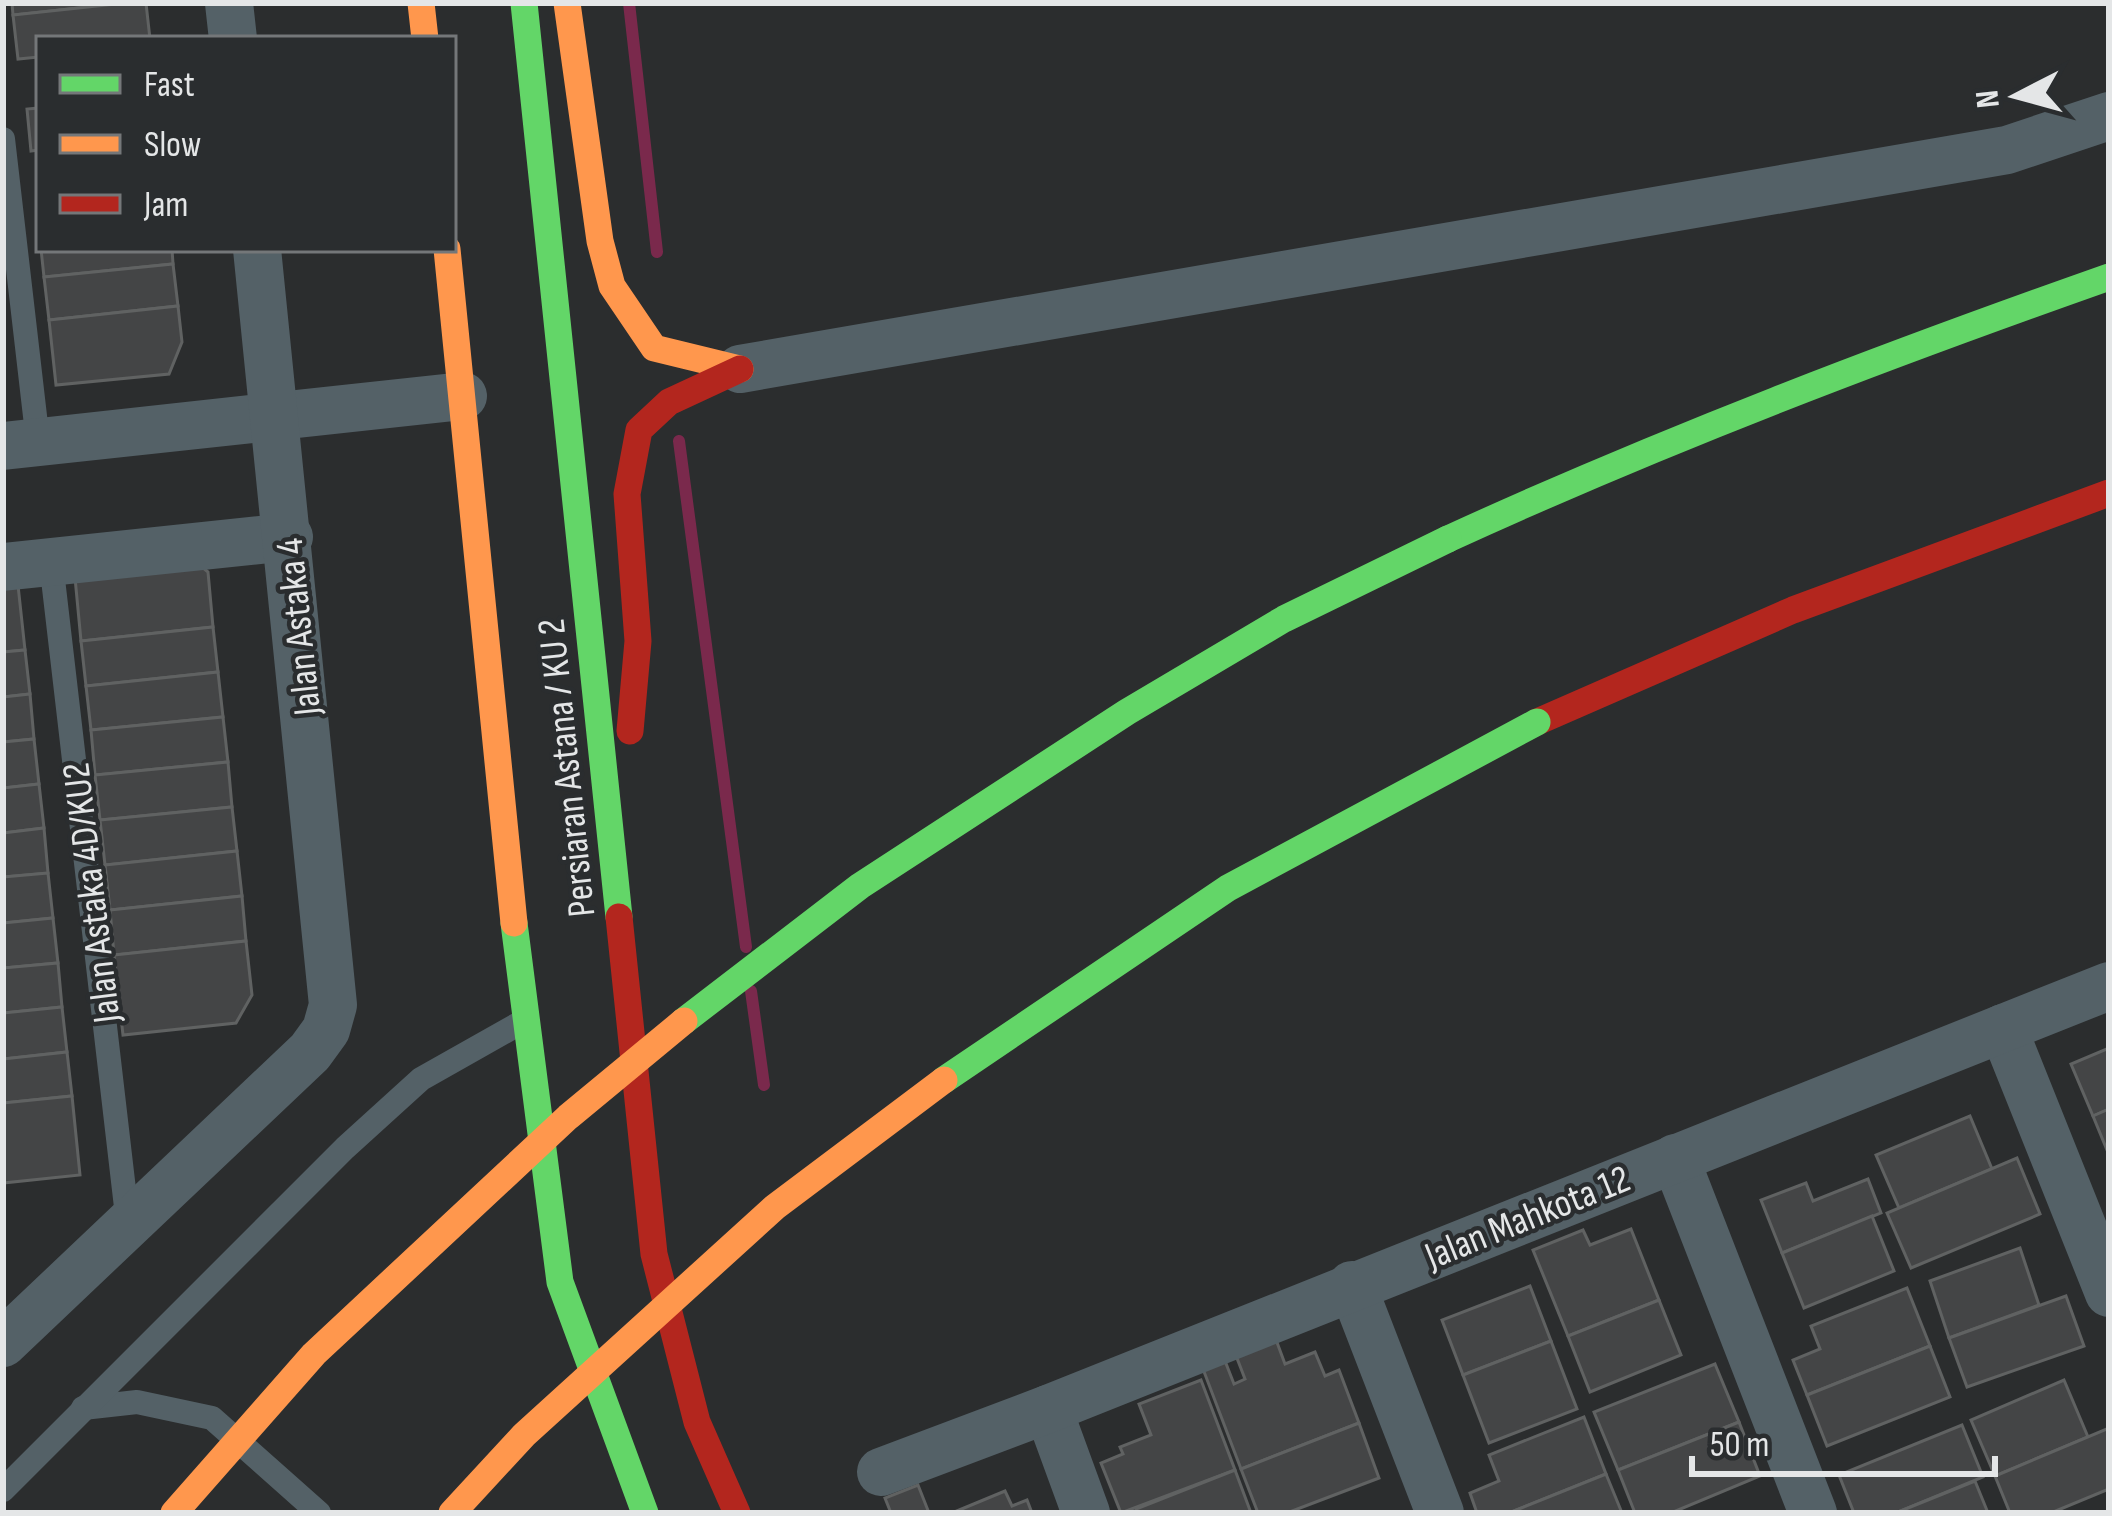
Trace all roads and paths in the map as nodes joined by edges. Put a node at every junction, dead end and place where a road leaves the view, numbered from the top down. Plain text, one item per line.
1 (230, 3) edge
2 (421, 3) edge
3 (524, 3) edge
4 (567, 3) edge
5 (233, 36) edge
6 (425, 36) edge
7 (2109, 116) edge
8 (3, 139) edge
9 (547, 207) junction
10 (257, 252) edge
11 (448, 252) edge
12 (2109, 278) edge
13 (527, 322) dead end
14 (740, 369) junction
15 (478, 383) junction
16 (276, 417) junction
17 (21, 444) edge
18 (2109, 494) edge
19 (289, 537) junction
20 (51, 562) junction
21 (3, 566) edge
22 (617, 887) junction
23 (2109, 986) edge
24 (524, 1021) junction
25 (2003, 1028) junction
26 (1675, 1158) junction
27 (128, 1224) junction
28 (1352, 1285) junction
29 (2109, 1294) edge
30 (3, 1343) edge
31 (83, 1408) junction
32 (1048, 1409) junction
33 (880, 1472) dead end
34 (3, 1490) edge
35 (174, 1513) edge
36 (319, 1513) edge
37 (452, 1513) edge
38 (645, 1513) edge
39 (737, 1513) edge
40 (1085, 1513) edge
41 (1440, 1513) edge
42 (1813, 1513) edge

1 - 5 street
2 - 6 main road
3 - 9 main road, Persiaran Astana / KU 2
4 - 14 main road
7 - 14 street
8 - 17 lane
9 - 13 main road
9 - 22 main road, Persiaran Astana / KU 2
10 - 16 street, Jalan Astaka 4
11 - 15 main road, Persiaran Astana / KU 2
12 - 35 main road, bridge
14 - 22 main road
15 - 16 street
15 - 24 main road, Persiaran Astana / KU 2
16 - 17 street
16 - 19 street, Jalan Astaka 4
18 - 37 main road, bridge
19 - 20 street
19 - 27 street, Jalan Astaka 4
20 - 21 street
20 - 27 lane, Jalan Astaka 4D/KU2
22 - 39 main road, Persiaran Astana / KU 2
23 - 25 street, Jalan Mahkota 12
24 - 31 lane
24 - 38 main road, Persiaran Astana / KU 2
25 - 26 street, Jalan Mahkota 12
25 - 29 street
26 - 28 street, Jalan Mahkota 12
26 - 42 street
27 - 30 street
28 - 32 street, Jalan Mahkota 12
28 - 41 street
31 - 34 lane
31 - 36 lane
32 - 33 street, Jalan Mahkota 12
32 - 40 street

